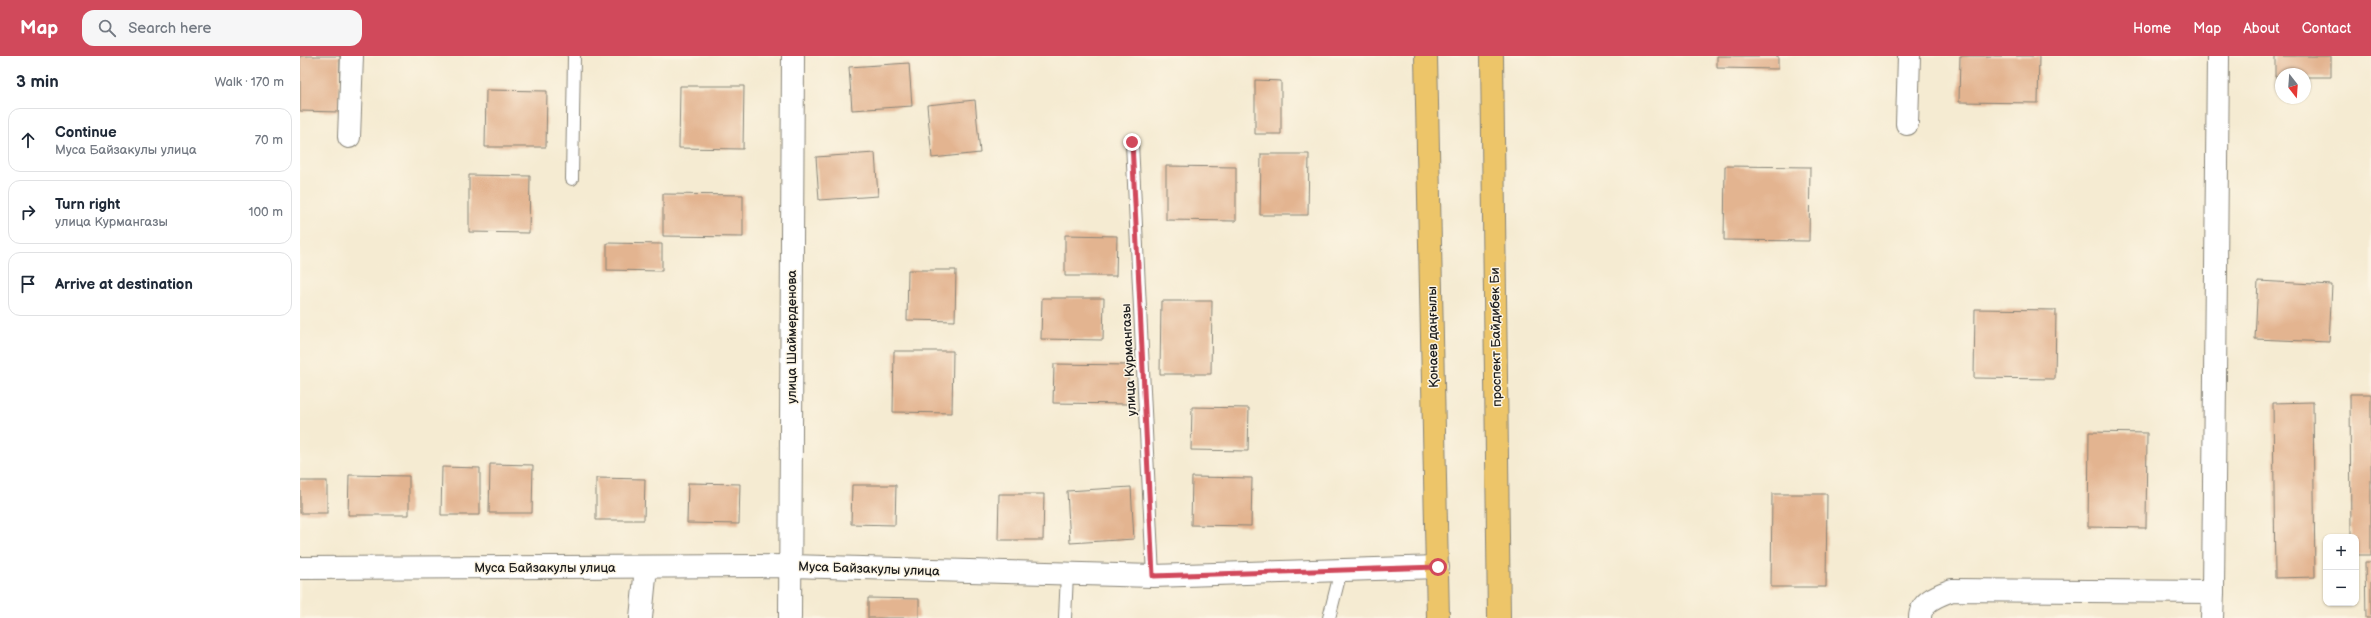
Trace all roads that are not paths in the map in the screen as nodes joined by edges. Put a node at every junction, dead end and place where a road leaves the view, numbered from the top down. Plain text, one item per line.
1 (352, 56) edge
2 (574, 56) edge
3 (793, 56) edge
4 (1426, 56) edge
5 (1492, 56) edge
6 (1909, 56) edge
7 (2218, 56) edge
8 (1908, 124) dead end
9 (349, 137) dead end
10 (1132, 142) dead end
11 (572, 179) dead end
12 (646, 566) junction
13 (790, 566) junction
14 (1438, 567) junction
15 (300, 568) edge
16 (1341, 570) junction
17 (1068, 574) junction
18 (1153, 576) junction
19 (2213, 592) junction
20 (641, 618) edge
21 (790, 618) edge
22 (1065, 618) edge
23 (1329, 618) edge
24 (1438, 618) edge
25 (1498, 618) edge
26 (1920, 618) edge
27 (2212, 618) edge

1 - 9 street
2 - 11 lane
3 - 13 street, улица Шаймерденова
4 - 14 main road, Қонаев даңғылы
5 - 25 main road, проспект Байдибек Би
6 - 8 street
7 - 19 street
10 - 18 lane, улица Курмангазы
12 - 13 street, Муса Байзакулы улица
12 - 15 street, Муса Байзакулы улица
12 - 20 street
13 - 17 street, Муса Байзакулы улица
13 - 21 street, улица Шаймерденова
14 - 16 street, Муса Байзакулы улица
14 - 24 main road, Қонаев даңғылы
16 - 18 street, Муса Байзакулы улица
16 - 23 lane
17 - 18 street, Муса Байзакулы улица
17 - 22 lane
19 - 26 street
19 - 27 street

